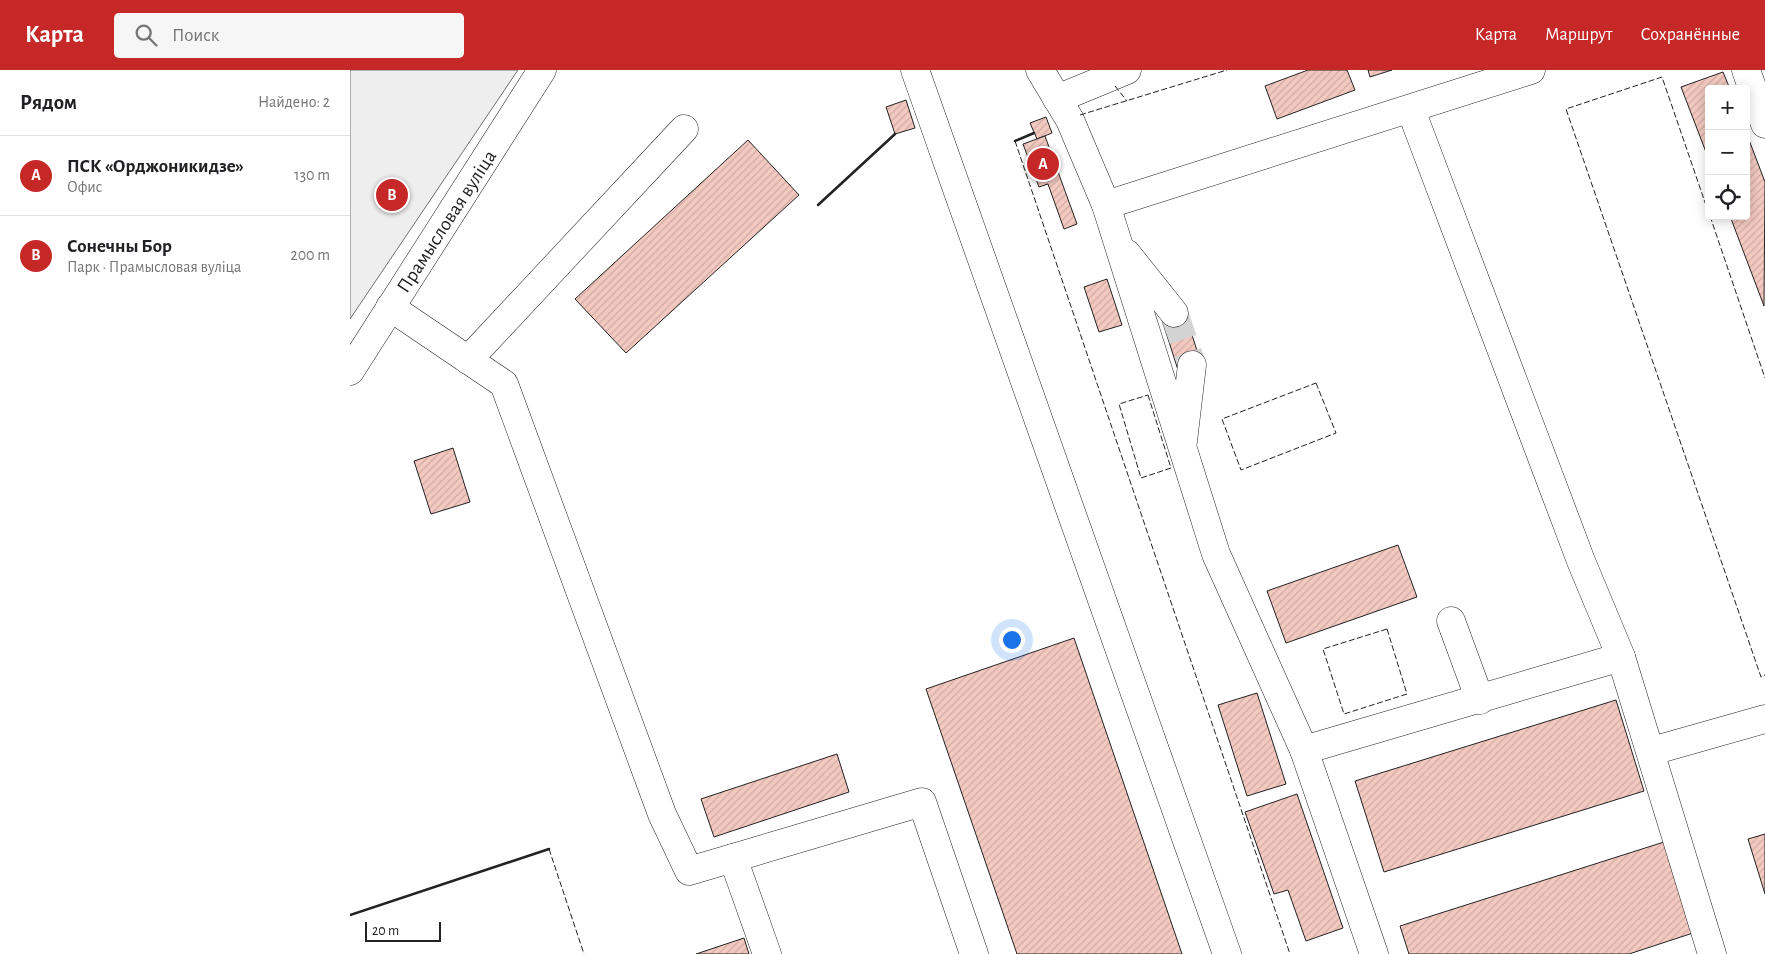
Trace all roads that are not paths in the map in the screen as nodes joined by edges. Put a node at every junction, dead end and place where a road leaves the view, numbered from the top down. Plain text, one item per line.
1 (542, 70) edge
2 (915, 70) edge
3 (1040, 70) edge
4 (1127, 70) edge
5 (1531, 70) edge
6 (1746, 70) edge
7 (1057, 99) junction
8 (1411, 110) junction
9 (1765, 124) edge
10 (684, 129) dead end
11 (1106, 205) junction
12 (1118, 243) junction
13 (390, 307) junction
14 (1174, 313) tunnel mouth
15 (468, 360) junction
16 (1192, 365) tunnel mouth
17 (350, 372) edge
18 (1182, 449) junction
19 (1451, 621) dead end
20 (1621, 658) junction
21 (1480, 700) junction
22 (1765, 719) edge
23 (1304, 750) junction
24 (1652, 751) junction
25 (733, 858) junction
26 (767, 954) edge
27 (974, 954) edge
28 (1227, 954) edge
29 (1374, 954) edge
30 (1712, 954) edge

1 - 13 street, Прамысловая вуліца
2 - 28 street
3 - 7 street
4 - 7 street
5 - 8 street
6 - 9 street
7 - 11 street
8 - 11 street
8 - 20 street
10 - 15 street
11 - 12 street
12 - 14 street
12 - 18 street
13 - 15 street
13 - 17 street, Прамысловая вуліца
15 - 25 street
16 - 18 street
18 - 23 street
19 - 21 street
20 - 21 street
20 - 24 street
21 - 23 street
22 - 24 street
23 - 29 street
24 - 30 street
25 - 26 street
25 - 27 street

